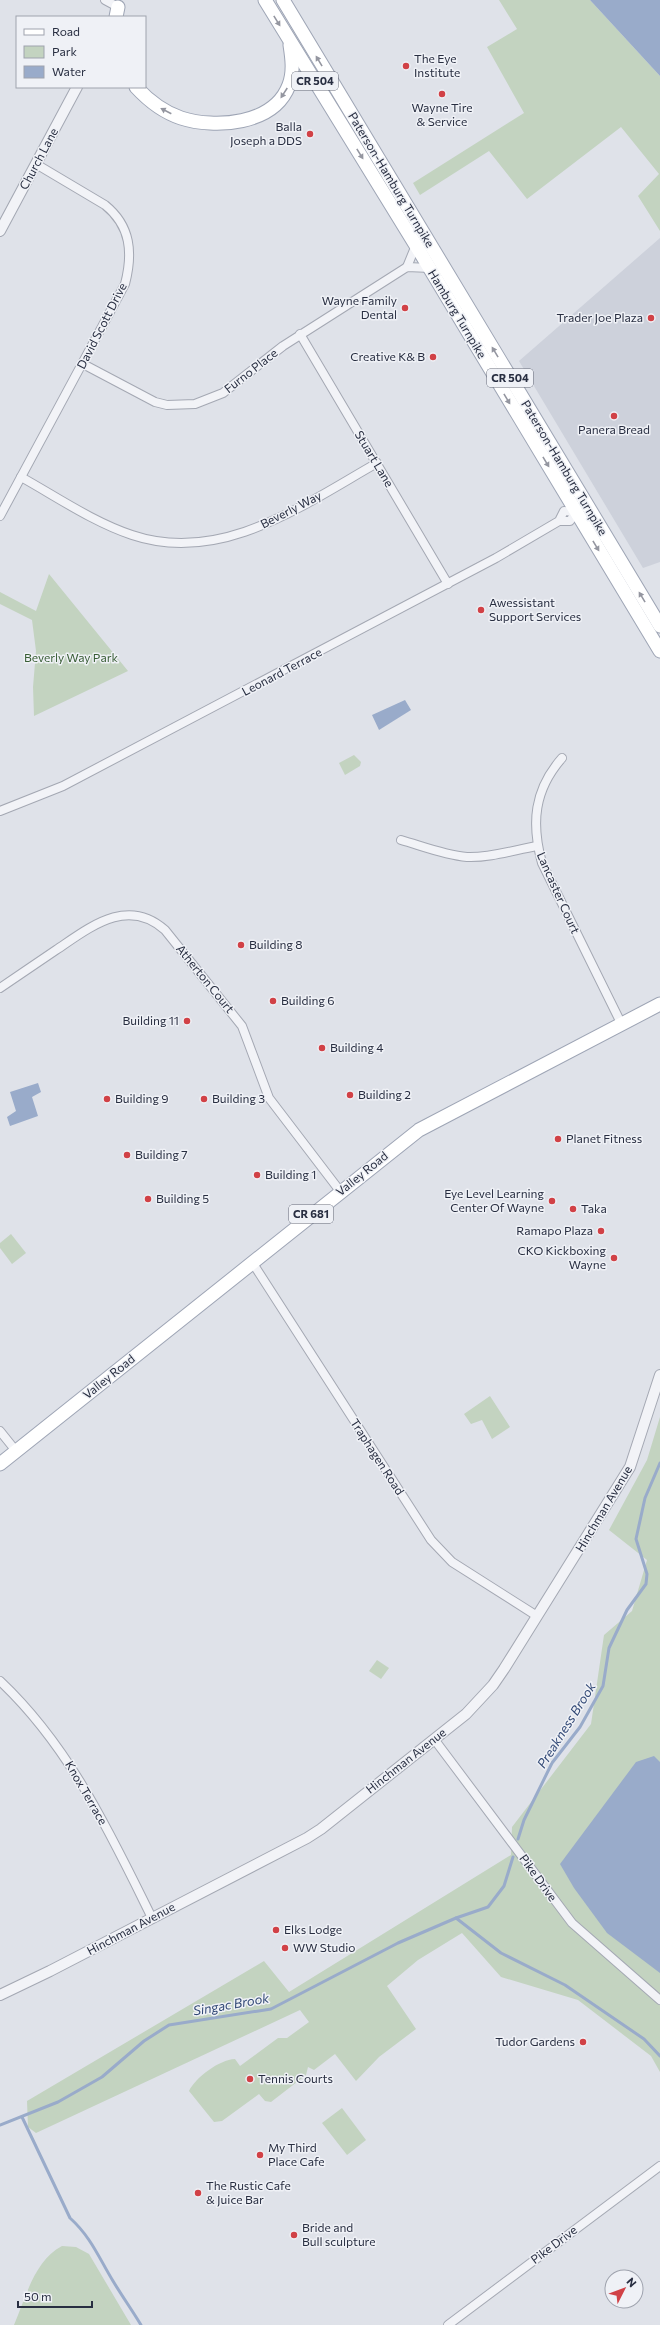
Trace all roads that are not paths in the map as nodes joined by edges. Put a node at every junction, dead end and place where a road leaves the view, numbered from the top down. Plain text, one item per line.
1 (105, 0) edge
2 (265, 0) edge
3 (283, 0) edge
4 (117, 10) edge
5 (290, 41) junction
6 (76, 88) edge
7 (137, 88) edge
8 (36, 164) junction
9 (0, 231) edge
10 (416, 245) junction
11 (407, 267) junction
12 (430, 268) junction
13 (300, 334) junction
14 (82, 364) junction
15 (377, 464) junction
16 (21, 477) junction
17 (576, 512) junction
18 (0, 516) edge
19 (448, 584) junction
20 (660, 626) edge
21 (660, 651) edge
22 (562, 758) dead end
23 (0, 811) edge
24 (401, 840) dead end
25 (537, 846) junction
26 (0, 988) edge
27 (657, 1007) edge
28 (622, 1025) junction
29 (340, 1191) junction
30 (252, 1262) junction
31 (660, 1375) edge
32 (0, 1431) edge
33 (16, 1451) junction
34 (0, 1464) edge
35 (537, 1616) junction
36 (0, 1681) edge
37 (434, 1739) junction
38 (152, 1918) junction
39 (0, 1995) edge
40 (660, 2000) edge
41 (660, 2166) edge
42 (453, 2323) edge

1 - 4 street
2 -> 5 main road, Hamburg Turnpike / CR 504
20 -> 3 main road, Paterson-Hamburg Turnpike / CR 504
5 -> 7 main road
5 -> 10 main road, Hamburg Turnpike / CR 504
6 - 8 street, Church Lane
8 - 9 street, Church Lane
8 - 14 street, David Scott Drive
10 - 11 street
10 - 12 main road, Hamburg Turnpike / CR 504
11 - 12 street
11 - 13 street, Furno Place
12 -> 17 main road, Hamburg Turnpike / CR 504
13 - 14 street, Furno Place
13 - 15 street, Stuart Lane
14 - 16 street, David Scott Drive
15 - 16 street, Beverly Way
15 - 19 street, Stuart Lane
16 - 18 street, David Scott Drive
17 - 19 street, Leonard Terrace
17 -> 21 main road, Hamburg Turnpike / CR 504
19 - 23 street, Leonard Terrace
22 - 25 street, Lancaster Court
24 - 25 street
25 - 28 street, Lancaster Court
26 - 29 street, Atherton Court
27 - 28 main road, Valley Road / CR 681
28 - 29 main road, Valley Road / CR 681
29 - 30 main road, Valley Road / CR 681
30 - 33 main road, Valley Road / CR 681
30 - 35 street, Traphagen Road
31 - 35 street, Hinchman Avenue
32 - 33 street
33 - 34 main road, Valley Road / CR 681
35 - 37 street, Hinchman Avenue
36 - 38 street, Knox Terrace
37 - 38 street, Hinchman Avenue
37 - 40 street, Pike Drive
38 - 39 street, Hinchman Avenue
41 - 42 street, Pike Drive

